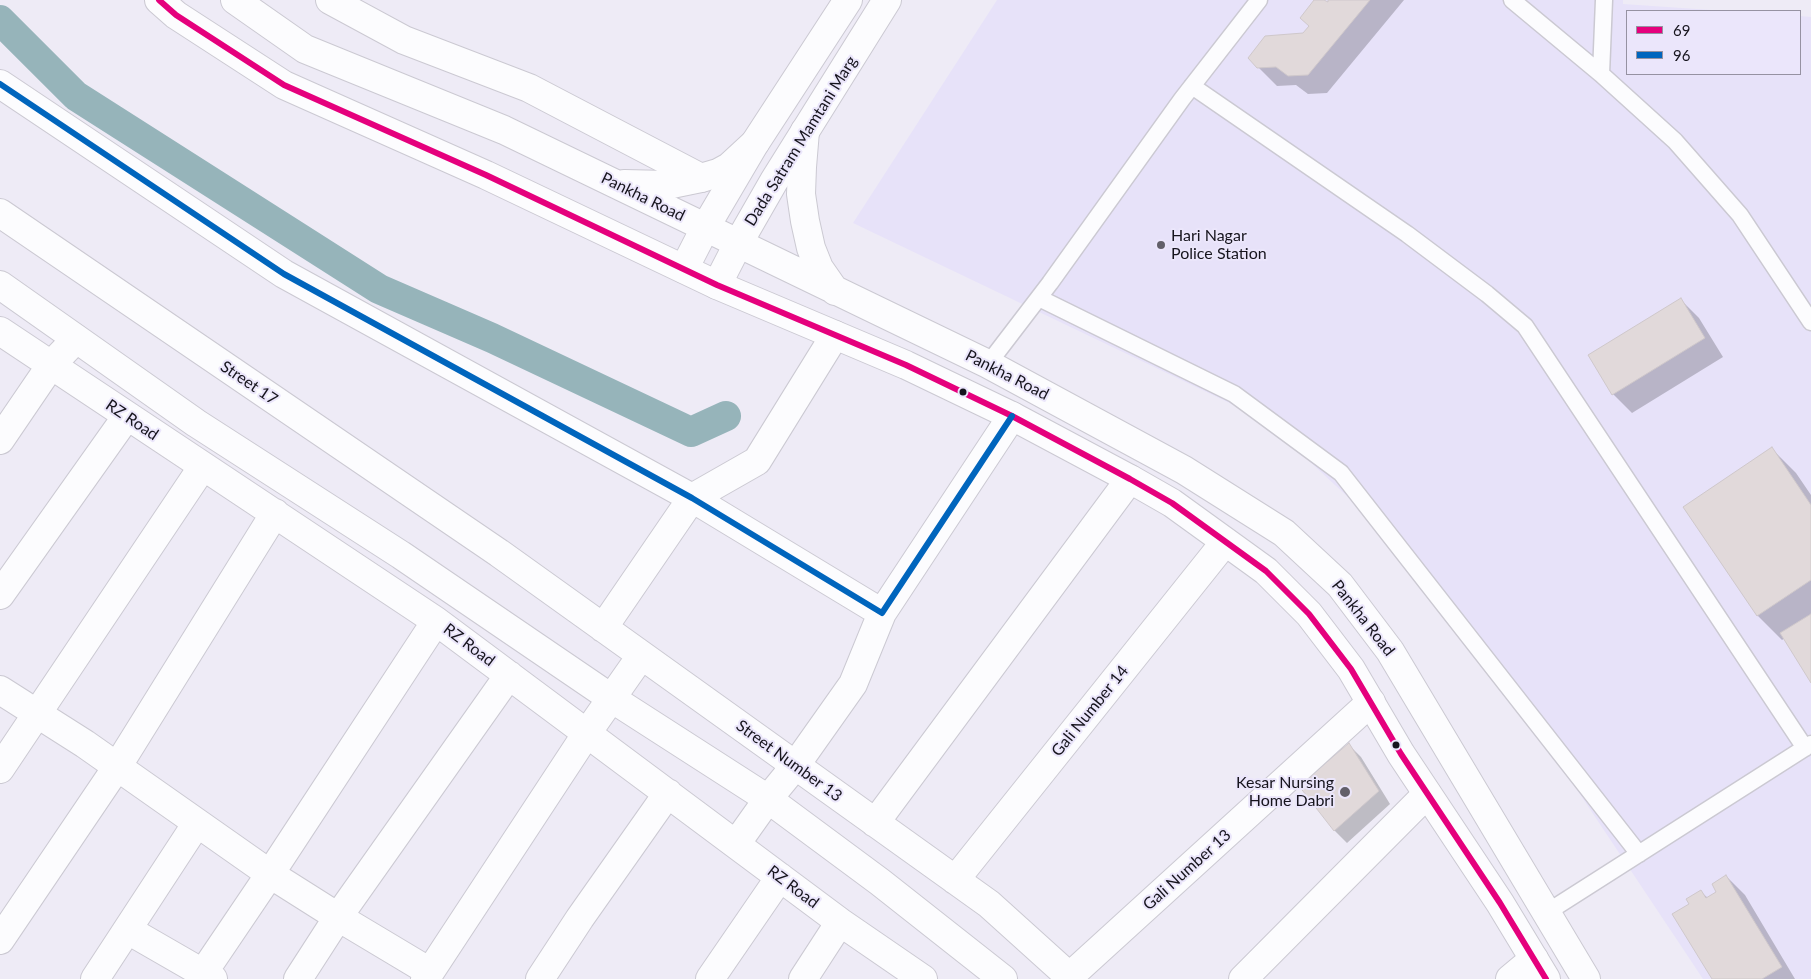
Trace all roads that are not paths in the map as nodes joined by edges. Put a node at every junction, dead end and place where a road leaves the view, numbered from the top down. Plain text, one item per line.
1 (159, 0) edge
2 (235, 0) edge
3 (330, 0) edge
4 (848, 0) edge
5 (888, 0) edge
6 (1259, 0) edge
7 (1512, 0) edge
8 (1604, 0) edge
9 (1601, 74) junction
10 (0, 84) edge
11 (1192, 86) junction
12 (805, 131) junction
13 (755, 143) junction
14 (701, 178) junction
15 (615, 183) junction
16 (0, 213) edge
17 (705, 228) junction
18 (739, 242) junction
19 (684, 269) junction
20 (0, 285) edge
21 (717, 285) junction
22 (835, 292) junction
23 (1039, 298) junction
24 (1811, 322) edge
25 (0, 331) edge
26 (835, 335) junction
27 (76, 339) junction
28 (988, 364) junction
29 (51, 365) junction
30 (127, 416) junction
31 (1012, 416) junction
32 (0, 440) edge
33 (203, 466) junction
34 (1130, 479) junction
35 (692, 498) junction
36 (276, 513) junction
37 (1226, 542) junction
38 (499, 553) joint
39 (0, 594) edge
40 (882, 613) junction
41 (436, 621) junction
42 (603, 628) junction
43 (641, 656) junction
44 (509, 675) junction
45 (0, 690) edge
46 (611, 698) junction
47 (1371, 702) junction
48 (37, 712) junction
49 (587, 733) junction
50 (1808, 746) edge
51 (795, 766) junction
52 (117, 767) junction
53 (0, 769) edge
54 (668, 793) junction
55 (1427, 794) junction
56 (768, 799) junction
57 (197, 823) junction
58 (875, 823) junction
59 (736, 844) junction
60 (1639, 854) junction
61 (270, 874) junction
62 (780, 877) junction
63 (955, 880) junction
64 (1546, 913) junction
65 (338, 917) junction
66 (840, 922) junction
67 (128, 930) junction
68 (0, 940) edge
69 (1540, 969) edge
70 (427, 976) edge
71 (205, 977) edge
72 (1071, 978) edge
73 (96, 979) edge
74 (298, 979) edge
75 (540, 979) edge
76 (710, 979) edge
77 (803, 979) edge
78 (923, 979) edge
79 (1003, 979) edge
80 (1243, 979) edge
81 (1510, 979) edge
82 (1586, 979) edge

1 - 19 street
2 - 15 street, Pankha Road
3 - 14 street
4 - 13 street
5 - 12 street, Dada Satram Mamtani Marg
6 - 11 lane
7 - 9 lane
8 - 9 lane
9 - 24 lane
10 - 35 street
11 - 23 lane
11 - 50 lane
12 - 18 street, Dada Satram Mamtani Marg
12 - 22 street
13 - 14 street
13 - 17 street
14 - 15 street
15 - 17 street, Pankha Road
16 - 38 street, Street 17
17 - 18 street, Pankha Road
17 - 19 street
18 - 21 street, Dada Satram Mamtani Marg
18 - 22 street, Pankha Road
19 - 21 street
20 - 27 street
21 - 26 street
22 - 28 street, Pankha Road
23 - 28 lane
23 - 60 lane
25 - 29 street, RZ Road
26 - 31 street
26 - 35 street
27 - 29 street
27 - 46 street
28 - 64 street, Pankha Road
29 - 30 street, RZ Road
29 - 32 street
30 - 33 street, RZ Road
30 - 39 street
31 - 34 street
31 - 40 street
33 - 36 street, RZ Road
33 - 48 street
34 - 37 street
34 - 58 street
35 - 40 street
35 - 42 street
36 - 41 street, RZ Road
36 - 52 street
37 - 47 street
37 - 63 street, Gali Number 14
38 - 42 street, Street Number 13
40 - 51 street
41 - 44 street, RZ Road
41 - 61 street
42 - 43 street, Street Number 13
43 - 46 street
43 - 51 street, Street Number 13
44 - 49 street, RZ Road
44 - 65 street
45 - 48 street
46 - 49 street
46 - 56 street
47 - 55 street
47 - 72 street, Gali Number 13
48 - 52 street
48 - 53 street
49 - 54 street, RZ Road
49 - 70 street
50 - 60 lane
51 - 56 street
51 - 58 street, Street Number 13
52 - 57 street
52 - 68 street
54 - 59 street, RZ Road
54 - 75 street
55 - 69 street
55 - 80 street
56 - 59 street
56 - 79 street
57 - 61 street
57 - 67 street
58 - 63 street, Street Number 13
59 - 62 street, RZ Road
60 - 64 lane
61 - 65 street
61 - 71 street
62 - 66 street, RZ Road
62 - 76 street
63 - 72 street, Street Number 13
64 - 82 street, Pankha Road
65 - 70 street
65 - 74 street
66 - 77 street
66 - 78 street, RZ Road
67 - 71 street
67 - 73 street
69 - 81 street

